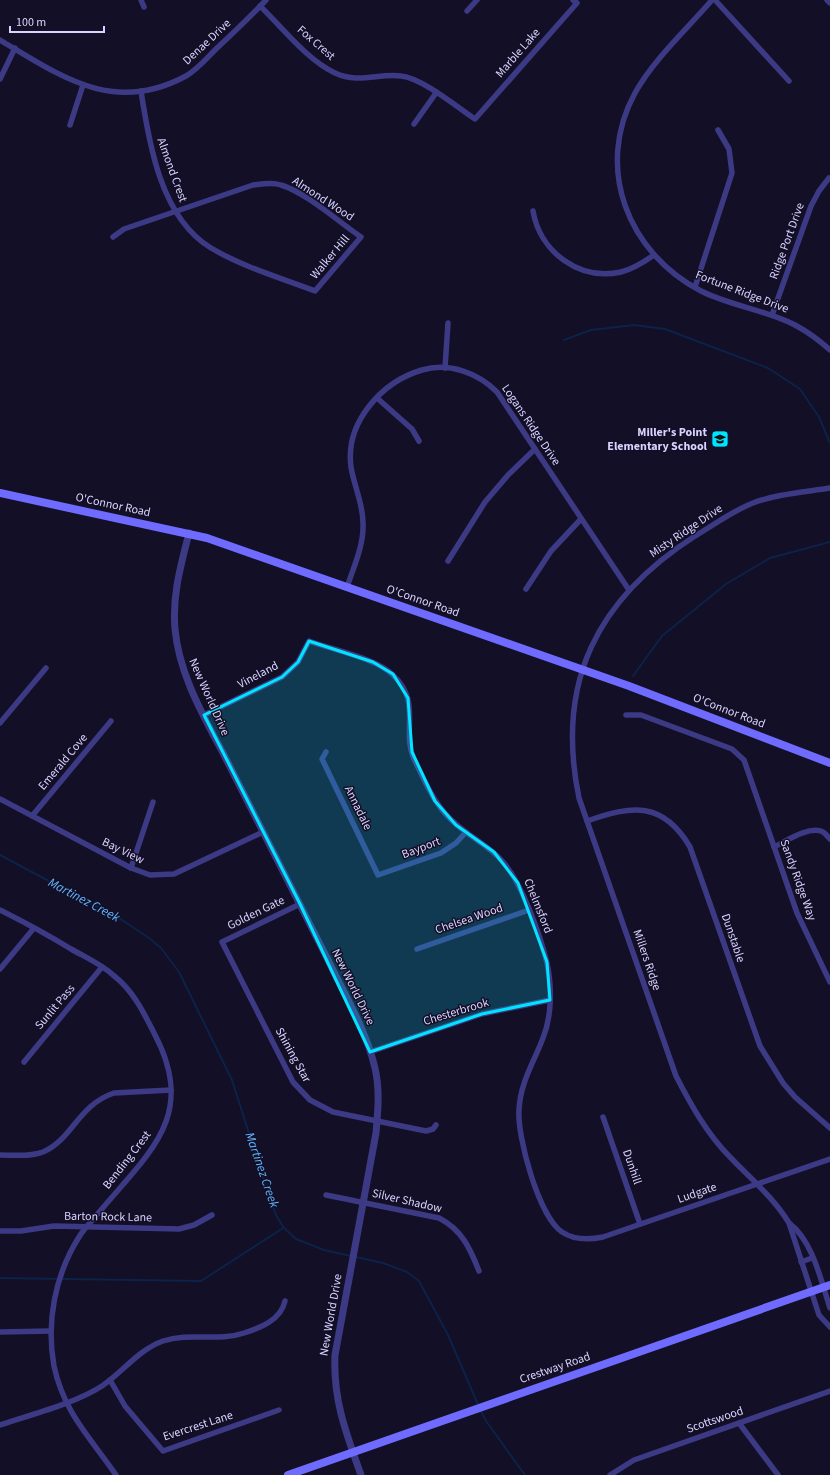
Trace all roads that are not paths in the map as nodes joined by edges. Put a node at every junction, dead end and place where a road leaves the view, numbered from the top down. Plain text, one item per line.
1 (141, 0) edge
2 (266, 0) edge
3 (477, 0) edge
4 (712, 0) edge
5 (715, 0) edge
6 (827, 0) edge
7 (575, 1) edge
8 (830, 3) edge
9 (260, 6) junction
10 (144, 7) dead end
11 (467, 11) dead end
12 (0, 40) edge
13 (15, 48) junction
14 (0, 79) edge
15 (789, 81) dead end
16 (83, 86) junction
17 (141, 91) junction
18 (436, 93) junction
19 (475, 119) joint
20 (414, 124) dead end
21 (70, 125) dead end
22 (718, 130) dead end
23 (829, 178) dead end
24 (533, 210) dead end
25 (175, 211) junction
26 (113, 237) dead end
27 (361, 237) joint
28 (654, 255) junction
29 (695, 287) junction
30 (315, 291) joint
31 (772, 316) junction
32 (448, 323) dead end
33 (830, 350) edge
34 (445, 368) junction
35 (376, 398) junction
36 (419, 440) dead end
37 (535, 449) junction
38 (830, 488) edge
39 (0, 493) edge
40 (581, 519) junction
41 (189, 533) junction
42 (448, 561) dead end
43 (347, 587) junction
44 (526, 589) dead end
45 (628, 590) junction
46 (309, 641) joint
47 (46, 668) dead end
48 (582, 670) junction
49 (204, 715) junction
50 (626, 715) dead end
51 (111, 721) dead end
52 (0, 723) edge
53 (326, 752) dead end
54 (830, 763) edge
55 (758, 780) dead end
56 (752, 782) junction
57 (0, 800) edge
58 (153, 802) dead end
59 (32, 816) junction
60 (587, 821) junction
61 (263, 832) junction
62 (466, 832) junction
63 (830, 839) edge
64 (774, 847) junction
65 (131, 868) junction
66 (378, 875) joint
67 (300, 904) junction
68 (0, 910) edge
69 (529, 910) junction
70 (34, 928) junction
71 (222, 942) joint
72 (417, 949) dead end
73 (102, 967) junction
74 (0, 969) edge
75 (830, 982) edge
76 (550, 1000) junction
77 (370, 1052) junction
78 (24, 1062) dead end
79 (172, 1090) junction
80 (603, 1117) dead end
81 (377, 1121) junction
82 (436, 1125) dead end
83 (830, 1128) edge
84 (0, 1155) edge
85 (830, 1159) edge
86 (758, 1184) junction
87 (326, 1196) dead end
88 (363, 1203) junction
89 (212, 1215) dead end
90 (789, 1223) junction
91 (640, 1224) junction
92 (86, 1228) junction
93 (0, 1231) edge
94 (570, 1237) joint
95 (812, 1258) junction
96 (801, 1262) junction
97 (479, 1272) dead end
98 (827, 1286) edge
99 (811, 1291) junction
100 (285, 1301) dead end
101 (830, 1308) edge
102 (830, 1327) edge
103 (51, 1331) junction
104 (0, 1332) edge
105 (110, 1380) junction
106 (830, 1391) edge
107 (66, 1402) junction
108 (279, 1410) dead end
109 (739, 1423) junction
110 (0, 1425) edge
111 (353, 1452) junction
112 (113, 1474) edge
113 (288, 1475) edge
114 (361, 1475) edge
115 (610, 1475) edge
116 (778, 1475) edge

1 - 10 street
2 - 9 street, Denae Drive
3 - 11 street
4 - 28 street, Fortune Ridge Drive
5 - 15 street
6 - 8 street
7 - 19 street, Marble Lake
9 - 17 street, Denae Drive
9 - 18 street, Fox Crest
12 - 13 street, Denae Drive
13 - 14 street
13 - 16 street, Denae Drive
16 - 17 street, Denae Drive
16 - 21 street
17 - 25 street, Almond Crest
18 - 19 street, Fox Crest
18 - 20 street
22 - 29 street
23 - 31 street, Ridge Port Drive
24 - 28 street
25 - 26 street, Almond Wood
25 - 27 street, Almond Wood
25 - 30 street, Almond Crest
27 - 30 street, Walker Hill
28 - 29 street, Fortune Ridge Drive
29 - 31 street, Fortune Ridge Drive
31 - 33 street, Fortune Ridge Drive
32 - 34 street
34 - 35 street, Logans Ridge Drive
34 - 37 street, Logans Ridge Drive
35 - 36 street
35 - 43 street, Logans Ridge Drive
37 - 40 street, Logans Ridge Drive
37 - 42 street
38 - 45 street, Misty Ridge Drive
39 - 41 main road, O'Connor Road
40 - 44 street
40 - 45 street, Logans Ridge Drive
41 - 43 main road, O'Connor Road
41 - 49 street, New World Drive
43 - 48 main road, O'Connor Road
45 - 48 street, Misty Ridge Drive
46 - 49 street, Vineland
46 - 62 street, Chelmsford
47 - 52 street
48 - 54 main road, O'Connor Road
48 - 60 street, Millers Ridge
49 - 61 street, New World Drive
50 - 56 street, Sandy Ridge Way
51 - 59 street, Emerald Cove
53 - 66 street, Annadale
55 - 56 street
56 - 64 street, Sandy Ridge Way
57 - 59 street, Bay View
58 - 65 street
59 - 65 street, Bay View
60 - 83 street, Dunstable
60 - 86 street, Millers Ridge
61 - 65 street, Bay View
61 - 67 street, New World Drive
62 - 66 street, Bayport
62 - 69 street, Chelmsford
63 - 64 street
64 - 75 street, Sandy Ridge Way
67 - 71 street, Golden Gate
67 - 77 street, New World Drive
68 - 70 street, Bending Crest
69 - 72 street, Chelsea Wood
69 - 76 street, Chelmsford
70 - 73 street, Bending Crest
70 - 74 street
71 - 81 street, Shining Star
73 - 78 street, Sunlit Pass
73 - 79 street, Bending Crest
76 - 77 street, Chesterbrook
76 - 94 street, Chelmsford
77 - 81 street, New World Drive
79 - 84 street
79 - 92 street, Bending Crest
80 - 91 street, Dunhill
81 - 82 street, Shining Star
81 - 88 street, New World Drive
85 - 86 street, Ludgate
86 - 90 street, Millers Ridge
86 - 91 street, Ludgate
87 - 88 street, Silver Shadow
88 - 97 street, Silver Shadow
88 - 111 street, New World Drive
89 - 92 street, Barton Rock Lane
90 - 95 street, Millers Ridge
90 - 96 street, Millers Ridge
91 - 94 street, Ludgate
92 - 93 street, Barton Rock Lane
92 - 103 street, Bending Crest
95 - 96 street
95 - 98 street, Millers Ridge
96 - 99 street, Millers Ridge
98 - 99 main road, Crestway Road
98 - 101 street, Millers Ridge
99 - 102 street, Millers Ridge
99 - 111 main road, Crestway Road
100 - 105 street
103 - 104 street
103 - 107 street, Bending Crest
105 - 107 street
105 - 108 street, Evercrest Lane
106 - 109 street, Scottswood
107 - 110 street
107 - 112 street, Bending Crest
109 - 115 street, Scottswood
109 - 116 street
111 - 113 main road, Crestway Road
111 - 114 street, New World Drive

